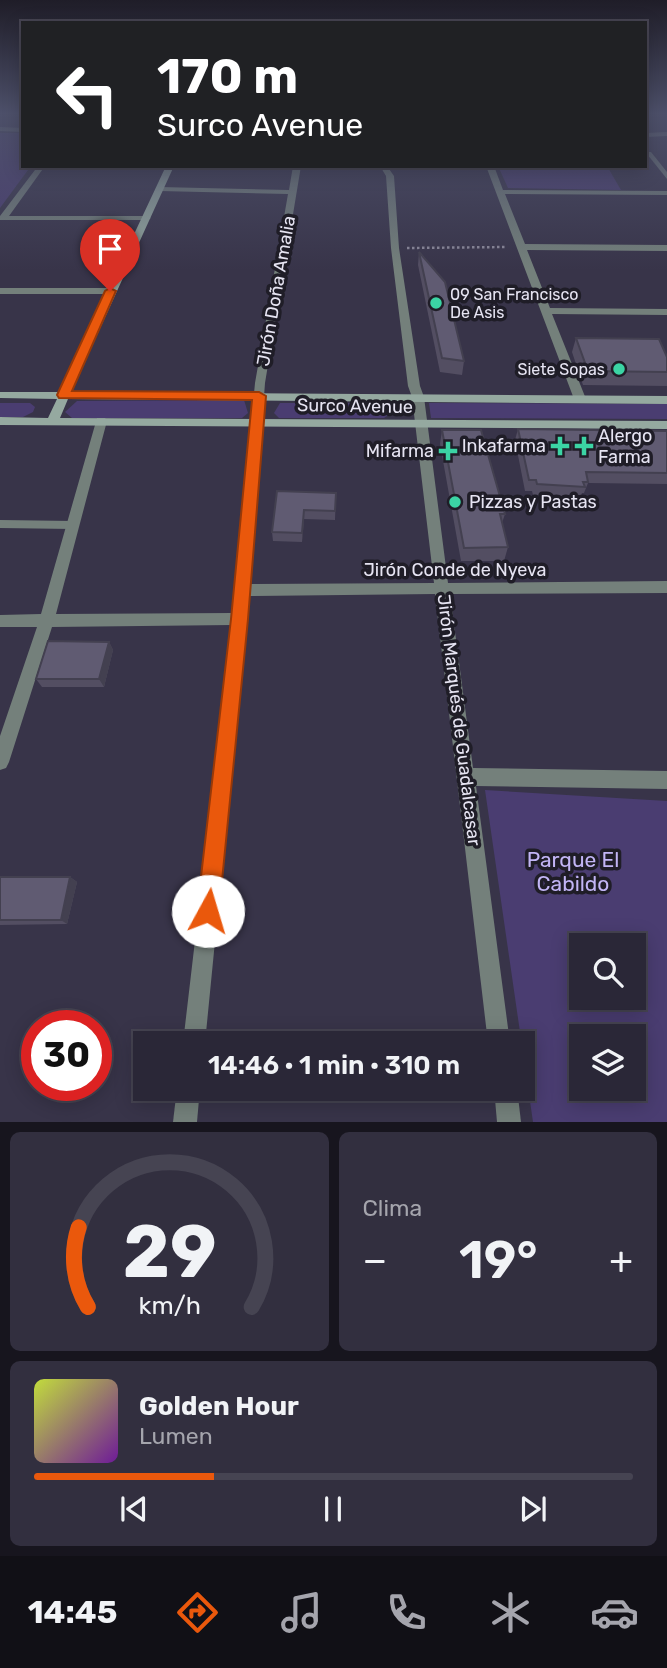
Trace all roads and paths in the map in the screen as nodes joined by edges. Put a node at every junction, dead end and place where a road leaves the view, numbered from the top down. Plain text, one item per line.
1 (40, 168) edge
2 (169, 168) edge
3 (297, 168) edge
4 (384, 168) edge
5 (491, 168) edge
6 (160, 189) junction
7 (293, 192) junction
8 (502, 192) junction
9 (667, 193) edge
10 (2, 218) edge
11 (147, 218) junction
12 (522, 247) junction
13 (395, 248) junction
14 (667, 248) edge
15 (0, 291) edge
16 (110, 291) junction
17 (545, 311) junction
18 (667, 312) edge
19 (0, 395) edge
20 (64, 395) junction
21 (259, 396) junction
22 (418, 397) junction
23 (580, 399) junction
24 (667, 400) edge
25 (0, 421) edge
26 (101, 421) junction
27 (52, 422) junction
28 (257, 422) junction
29 (422, 425) junction
30 (667, 425) edge
31 (0, 524) edge
32 (73, 525) junction
33 (667, 587) edge
34 (243, 590) junction
35 (443, 591) junction
36 (240, 619) junction
37 (47, 620) junction
38 (0, 621) edge
39 (0, 762) edge
40 (466, 777) junction
41 (667, 780) edge
42 (195, 1031) edge
43 (498, 1031) edge
44 (187, 1101) edge
45 (507, 1101) edge
46 (185, 1122) edge
47 (509, 1122) edge

1 - 10 street
2 - 6 main road
3 - 7 street, Jirón Doña Amalia
4 - 13 street, Jirón Marqués de Guadalcasar
5 - 8 street
6 - 7 street
6 - 11 main road
7 - 21 street, Jirón Doña Amalia
8 - 9 street
8 - 12 street
10 - 11 street
11 - 16 main road
12 - 13 path
12 - 14 street
12 - 17 street
13 - 22 street, Jirón Marqués de Guadalcasar
15 - 16 street
16 - 20 main road
17 - 18 street
17 - 23 street
19 - 20 main road, Surco Avenue
20 - 21 main road, Surco Avenue
20 - 27 main road
21 - 22 main road, Surco Avenue
21 - 28 street, Jirón Doña Amalia
22 - 23 main road, Surco Avenue
22 - 29 street, Jirón Marqués de Guadalcasar
23 - 24 main road, Surco Avenue
25 - 27 main road, Surco Avenue
26 - 27 main road, Surco Avenue
26 - 28 main road, Surco Avenue
26 - 32 street
28 - 29 main road, Surco Avenue
28 - 34 street, Jirón Doña Amalia
29 - 30 main road, Surco Avenue
29 - 35 street, Jirón Marqués de Guadalcasar
31 - 32 lane
32 - 37 street
33 - 35 street, Jirón Conde de Nyeva
34 - 35 street, Jirón Conde de Nyeva
34 - 36 street, Jirón Doña Amalia
35 - 40 street, Jirón Marqués de Guadalcasar
36 - 37 street
36 - 42 street, Jirón Doña Amalia
37 - 38 street
37 - 39 street
40 - 41 street
40 - 43 street, Jirón Marqués de Guadalcasar
44 - 46 street
45 - 47 street

